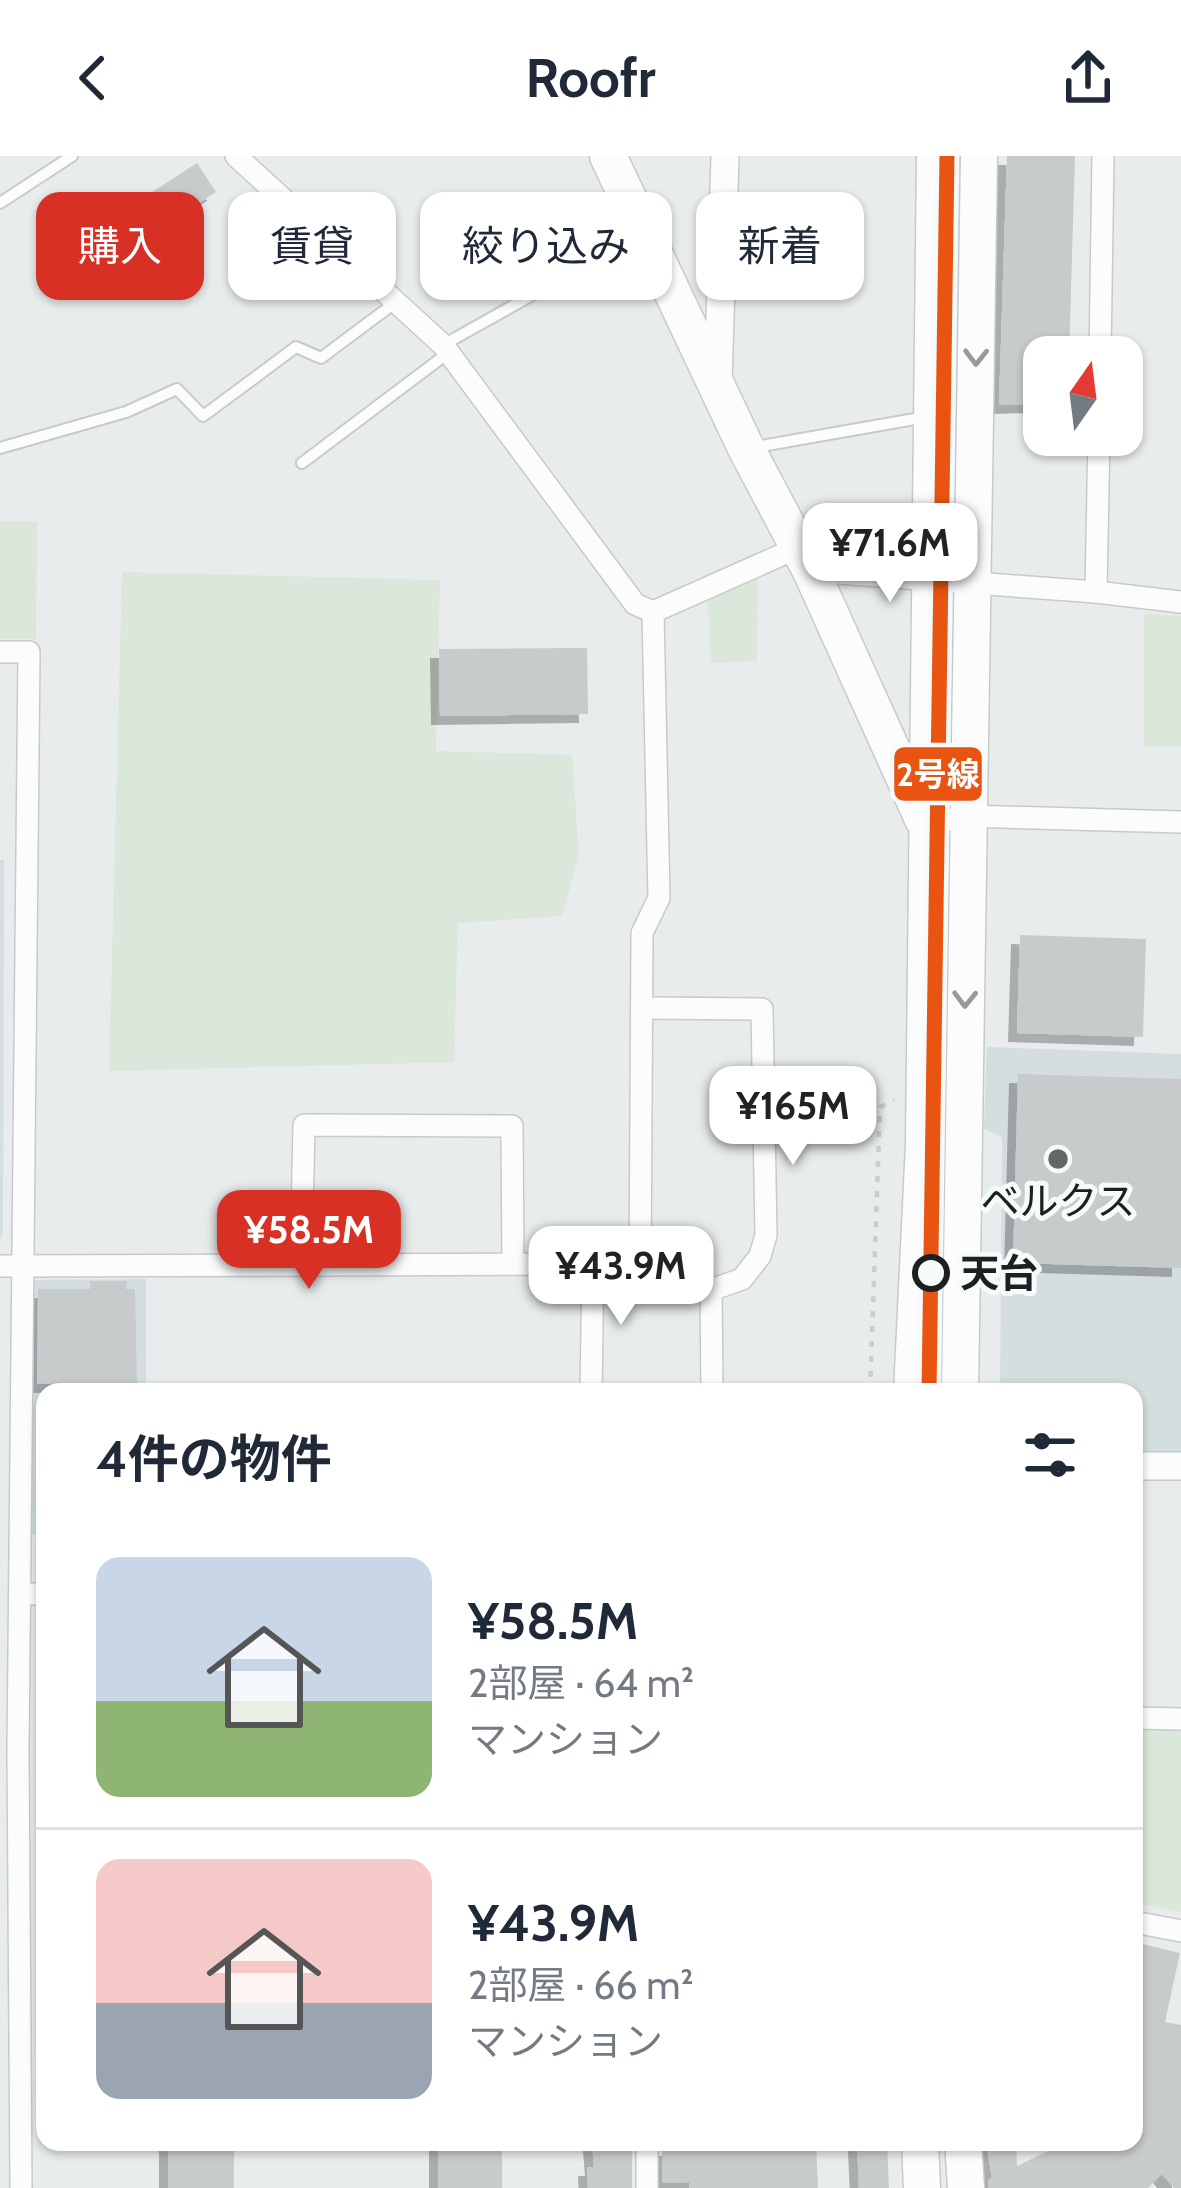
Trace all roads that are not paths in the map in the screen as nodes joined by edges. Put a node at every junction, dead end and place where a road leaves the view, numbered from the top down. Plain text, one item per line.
1 (72, 156) edge
2 (236, 156) edge
3 (608, 156) edge
4 (725, 156) edge
5 (935, 156) edge
6 (979, 156) edge
7 (1103, 156) edge
8 (53, 161) edge
9 (625, 192) edge
10 (0, 203) edge
11 (672, 291) edge
12 (529, 300) edge
13 (396, 302) junction
14 (1100, 336) edge
15 (446, 349) junction
16 (718, 388) junction
17 (930, 416) junction
18 (0, 448) edge
19 (746, 448) junction
20 (1099, 456) edge
21 (302, 463) dead end
22 (804, 559) junction
23 (931, 580) junction
24 (972, 583) junction
25 (1096, 592) junction
26 (1181, 602) edge
27 (652, 612) junction
28 (0, 652) edge
29 (968, 816) junction
30 (1181, 822) edge
31 (926, 825) junction
32 (967, 916) junction
33 (642, 1008) junction
34 (301, 1264) junction
35 (513, 1264) junction
36 (593, 1264) junction
37 (0, 1266) edge
38 (26, 1266) junction
39 (640, 1276) junction
40 (711, 1290) junction
41 (591, 1383) edge
42 (712, 1383) edge
43 (912, 1383) edge
44 (959, 1383) edge
45 (1143, 1466) edge
46 (1181, 1466) edge
47 (21, 1544) junction
48 (36, 1544) edge
49 (20, 1594) junction
50 (36, 1594) edge
51 (1143, 1718) edge
52 (1181, 1719) edge
53 (9, 1750) edge
54 (1143, 1924) edge
55 (1181, 1931) edge
56 (647, 2151) edge
57 (920, 2151) edge
58 (964, 2151) edge
59 (21, 2188) edge
60 (647, 2188) edge
61 (922, 2188) edge
62 (966, 2188) edge

1 - 8 lane
2 - 13 street
3 - 9 highway
4 - 16 street
5 - 17 highway
6 -> 24 highway
7 - 14 street
8 - 10 lane
11 - 16 highway
12 - 15 lane
13 - 15 street
13 - 18 lane
15 - 21 lane
15 - 27 street
16 - 19 highway
17 - 19 lane
17 - 23 highway
19 - 22 highway
20 - 25 street
22 - 23 street
22 - 27 street
22 - 31 highway
23 - 24 street
23 - 31 highway
24 - 25 street
24 - 29 highway
25 - 26 street
27 - 33 street
28 - 38 street
29 - 30 street
29 - 31 street
29 - 32 highway
31 - 32 highway
31 - 43 highway
32 -> 44 highway
33 - 39 street
33 - 40 street
34 - 35 street
34 - 35 street
34 - 38 street
35 - 36 street
36 - 39 street
36 - 41 street
37 - 38 street
38 - 47 street
39 - 40 street
40 - 42 street
45 - 46 street
47 - 48 street
47 - 49 street
49 - 50 street
49 - 53 street
51 - 52 street
53 - 59 street
54 - 55 street
56 - 60 street
57 - 61 highway
58 - 62 highway

